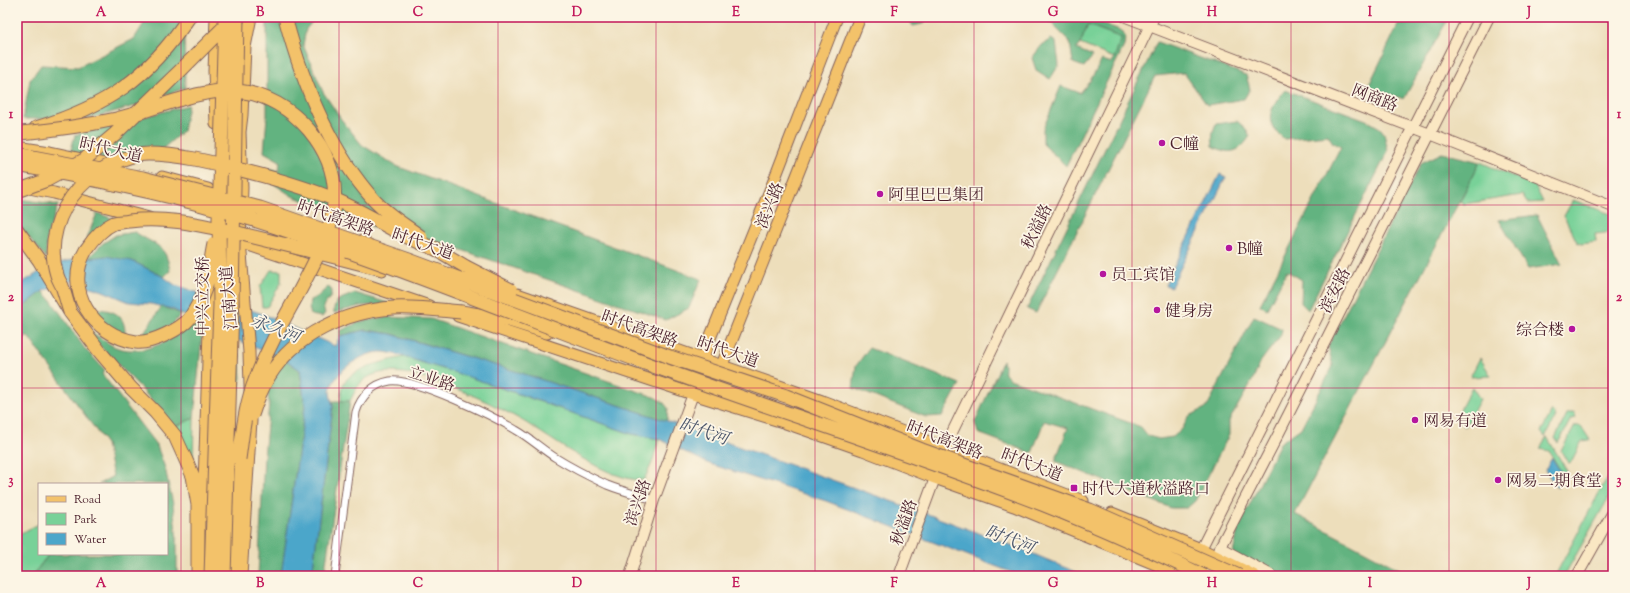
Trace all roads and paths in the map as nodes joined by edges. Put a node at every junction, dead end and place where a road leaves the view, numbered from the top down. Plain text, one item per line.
1 (189, 17) edge
2 (216, 17) edge
3 (224, 17) edge
4 (232, 17) edge
5 (237, 17) edge
6 (251, 17) edge
7 (285, 17) edge
8 (837, 17) edge
9 (860, 17) edge
10 (1126, 17) edge
11 (1468, 17) edge
12 (1489, 17) edge
13 (1152, 22) edge
14 (1412, 127) junction
15 (217, 129) junction
16 (240, 132) junction
17 (19, 133) edge
18 (1430, 134) junction
19 (17, 147) edge
20 (17, 154) edge
21 (17, 165) edge
22 (17, 186) edge
23 (17, 191) edge
24 (216, 191) junction
25 (241, 199) junction
26 (1613, 207) edge
27 (219, 219) junction
28 (17, 230) edge
29 (218, 235) junction
30 (240, 241) junction
31 (436, 249) junction
32 (420, 279) junction
33 (70, 312) junction
34 (573, 321) junction
35 (610, 350) junction
36 (702, 359) junction
37 (722, 365) junction
38 (693, 394) junction
39 (945, 447) junction
40 (239, 459) junction
41 (935, 478) junction
42 (654, 500) junction
43 (1613, 512) edge
44 (1201, 549) junction
45 (1219, 552) junction
46 (198, 576) edge
47 (202, 576) edge
48 (211, 576) edge
49 (224, 576) edge
50 (234, 576) edge
51 (241, 576) edge
52 (335, 576) edge
53 (630, 576) edge
54 (899, 576) edge
55 (1185, 576) edge
56 (1205, 576) edge
57 (1238, 576) edge
58 (1255, 576) edge
59 (1273, 576) edge
60 (1577, 576) edge

1 - 17 highway, bridge
2 - 15 main road, 江南大道
3 - 27 highway, 中兴立交桥, bridge
4 - 23 highway, bridge
5 - 49 highway, 中兴立交桥, bridge
6 - 16 main road, 江南大道
7 - 31 highway, bridge
8 - 36 main road, 滨兴路
9 - 37 main road, 滨兴路
10 - 13 street, 网商路
11 - 14 street, 滨安路
12 - 18 street, 滨安路
13 - 14 street, 网商路
13 - 39 street, 秋溢路
14 - 18 street, 网商路
14 - 44 street, 滨安路
15 - 16 main road
15 - 24 main road, 江南大道
16 - 25 main road, 江南大道
17 - 40 highway, bridge
18 - 26 street, 网商路
18 - 45 street, 滨安路
19 - 24 main road, 时代大道
20 - 34 highway, 时代高架路, bridge
21 - 32 highway, 时代高架路, bridge
22 - 29 main road
24 - 25 main road, 时代大道
24 - 29 main road, 江南大道
25 - 30 main road, 江南大道
25 - 36 main road, 时代大道
27 - 32 highway, bridge
27 - 48 highway, 中兴立交桥, bridge
28 - 33 highway, bridge
29 - 30 main road
29 - 47 main road, 江南大道
30 - 38 main road
30 - 51 main road, 江南大道
31 - 33 highway, bridge
31 - 34 highway, bridge
32 - 35 highway, 时代高架路, bridge
33 - 46 highway
34 - 57 highway, 时代高架路, bridge
35 - 40 highway, bridge
35 - 56 highway, 时代高架路, bridge
36 - 37 main road, 时代大道
36 - 38 main road, 滨兴路
37 - 38 main road, 滨兴路
37 - 39 main road, 时代大道
38 - 41 main road
38 - 42 street, 滨兴路
39 - 44 main road, 时代大道
40 - 50 highway
41 - 54 street, 秋溢路
41 - 55 main road
42 - 52 street, 立业路
42 - 53 street, 滨兴路
43 - 60 street
44 - 45 main road, 时代大道
44 - 55 street, 滨安路
45 - 56 street, 滨安路
45 - 58 main road, 时代大道
45 - 59 street

